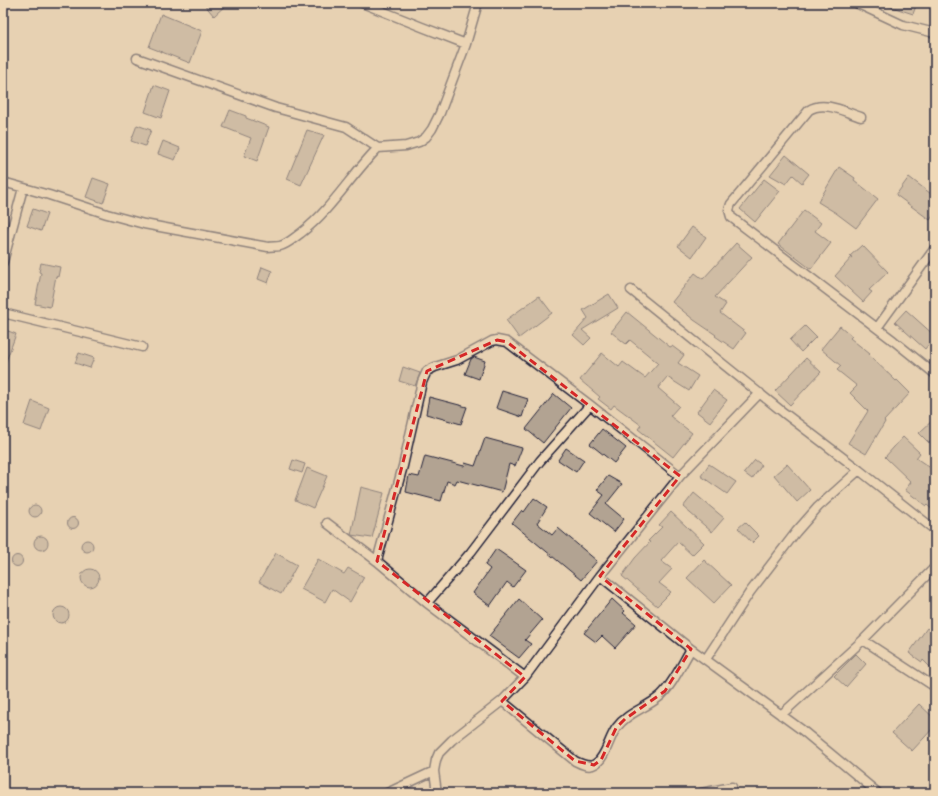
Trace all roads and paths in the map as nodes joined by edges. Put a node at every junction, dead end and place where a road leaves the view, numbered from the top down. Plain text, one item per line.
1 (362, 3) edge
2 (478, 3) edge
3 (856, 3) edge
4 (935, 33) edge
5 (466, 44) junction
6 (137, 58) dead end
7 (861, 117) dead end
8 (378, 148) junction
9 (3, 182) edge
10 (23, 188) junction
11 (935, 248) edge
12 (3, 262) edge
13 (631, 290) dead end
14 (3, 313) edge
15 (877, 328) junction
16 (142, 347) dead end
17 (935, 374) edge
18 (760, 393) junction
19 (590, 405) junction
20 (859, 470) junction
21 (680, 476) junction
22 (327, 523) dead end
23 (935, 530) edge
24 (377, 561) junction
25 (935, 567) edge
26 (600, 576) junction
27 (427, 604) junction
28 (862, 640) junction
29 (691, 649) junction
30 (706, 659) junction
31 (525, 677) junction
32 (935, 687) edge
33 (502, 701) junction
34 (781, 715) junction
35 (434, 771) junction
36 (732, 787) dead end
37 (387, 793) edge
38 (437, 793) edge
39 (701, 793) edge
40 (878, 793) edge

1 - 5 street
2 - 5 street
3 - 4 street
5 - 8 street
6 - 8 street
7 - 15 street
8 - 10 street
9 - 10 street
10 - 12 street
11 - 15 street
13 - 18 street
14 - 16 street
15 - 17 street
18 - 20 street
18 - 21 street
19 - 21 street
19 - 24 street
19 - 27 street
20 - 23 street
20 - 30 street
21 - 26 street
22 - 24 street
24 - 27 street
25 - 28 street
26 - 29 street
26 - 31 street
27 - 31 street
28 - 32 street
28 - 34 street
29 - 30 street
29 - 33 street
30 - 34 street
31 - 33 street
33 - 35 street
34 - 40 street
35 - 37 street
35 - 38 street
36 - 39 street

